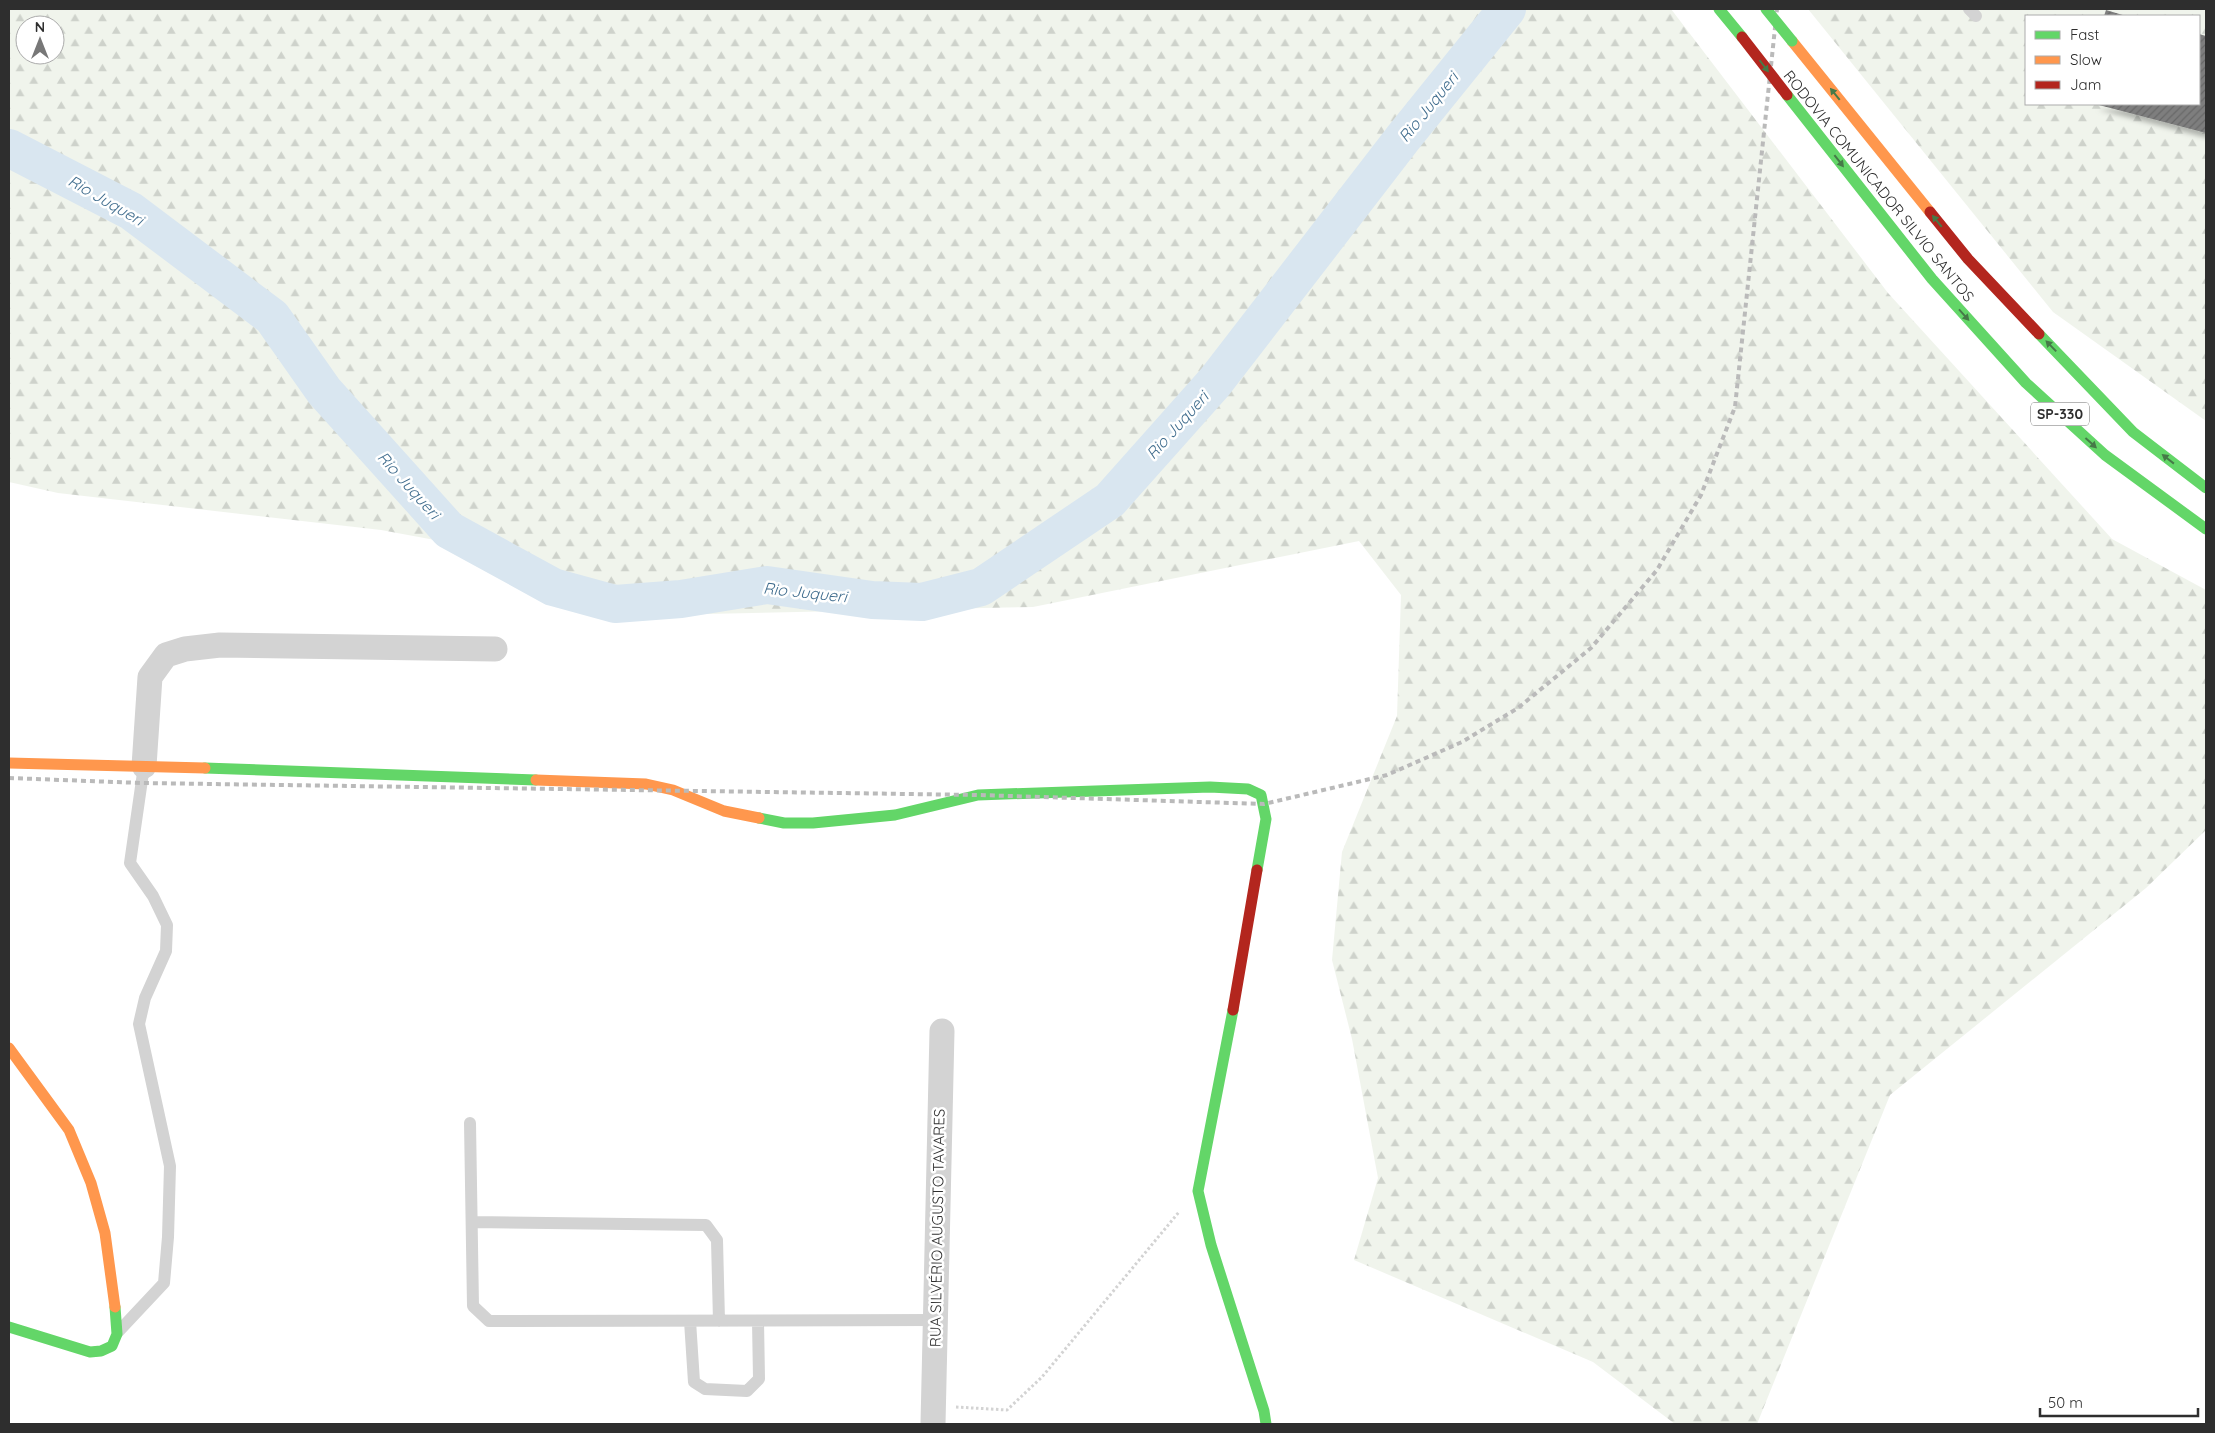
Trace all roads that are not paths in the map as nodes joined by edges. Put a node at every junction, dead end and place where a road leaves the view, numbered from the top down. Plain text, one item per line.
1 (1719, 9) edge
2 (1766, 9) edge
3 (2206, 488) edge
4 (2206, 529) edge
5 (495, 649) dead end
6 (9, 763) edge
7 (144, 766) junction
8 (942, 1032) dead end
9 (9, 1048) edge
10 (470, 1123) dead end
11 (472, 1222) junction
12 (719, 1320) junction
13 (758, 1320) junction
14 (935, 1320) junction
15 (690, 1321) junction
16 (9, 1327) edge
17 (117, 1334) junction
18 (933, 1415) edge
19 (1266, 1424) edge

1 -> 4 main road, RODOVIA COMUNICADOR SILVIO SANTOS / SP-330, bridge
3 -> 2 main road, RODOVIA COMUNICADOR SILVIO SANTOS / SP-330, bridge
5 - 7 street
6 - 7 main road
7 - 17 lane
7 - 19 main road
8 - 14 street, RUA SILVÉRIO AUGUSTO TAVARES
9 - 17 main road
10 - 11 lane
11 - 12 lane
11 - 15 lane
12 - 13 lane
12 - 15 lane
13 - 14 lane
13 - 15 lane
14 - 18 street, RUA SILVÉRIO AUGUSTO TAVARES
16 - 17 main road

